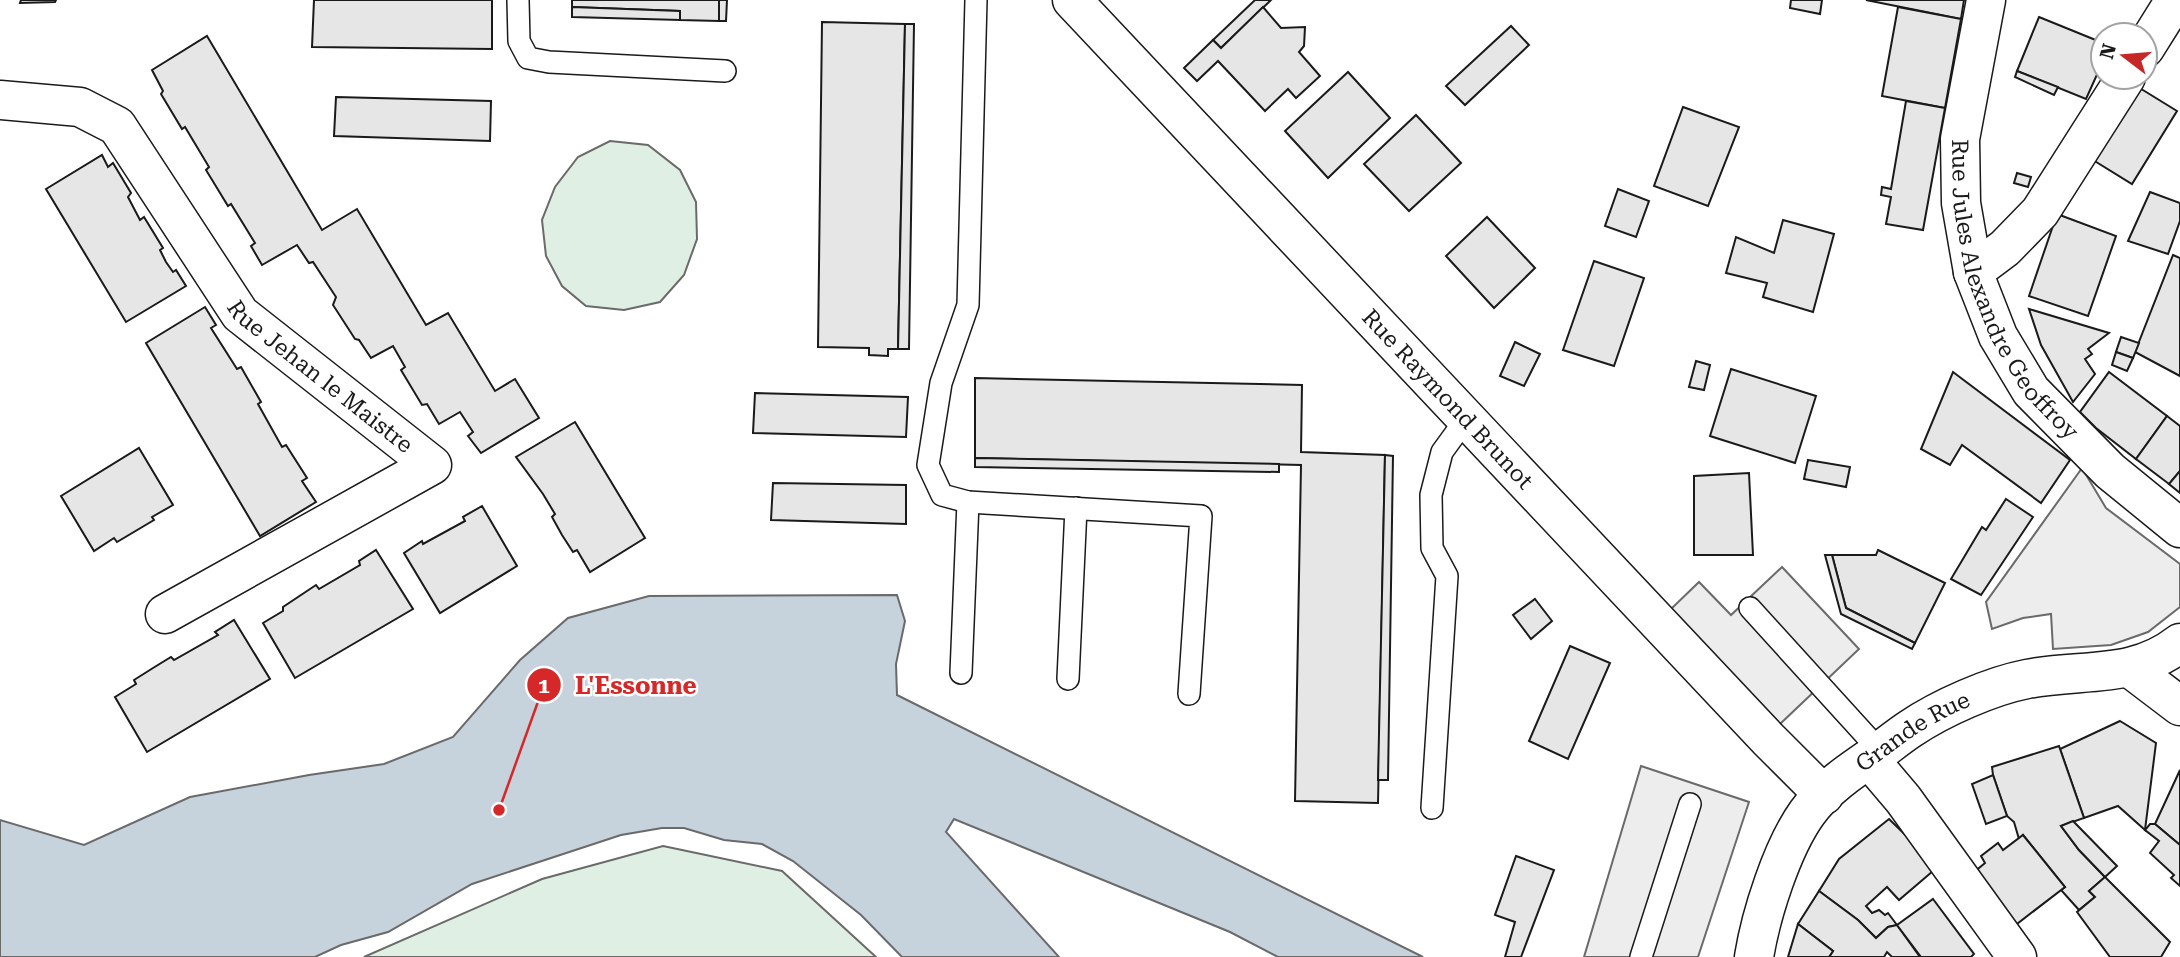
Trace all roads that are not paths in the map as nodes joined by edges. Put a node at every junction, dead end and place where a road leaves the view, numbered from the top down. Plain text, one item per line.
1 (518, 0) edge
2 (976, 0) edge
3 (1072, 0) edge
4 (1986, 0) edge
5 (2175, 0) edge
6 (2159, 26) edge
7 (725, 71) dead end
8 (2117, 91) edge
9 (0, 100) edge
10 (1973, 272) junction
11 (1466, 419) junction
12 (968, 502) junction
13 (1076, 508) junction
14 (2180, 528) edge
15 (1750, 608) dead end
16 (165, 614) dead end
17 (2180, 643) edge
18 (2130, 668) junction
19 (961, 673) dead end
20 (1068, 679) dead end
21 (1189, 694) dead end
22 (2180, 706) edge
23 (1875, 755) junction
24 (1824, 795) junction
25 (1690, 804) dead end
26 (1432, 808) dead end
27 (1642, 957) edge
28 (1754, 957) edge
29 (2017, 957) edge

1 - 7 lane
2 - 12 lane
3 - 11 street, Rue Raymond Brunot
4 - 10 street, Rue Jules Alexandre Geoffroy
5 - 6 street
8 - 10 street
9 - 16 street, Rue Jehan le Maistre
10 - 14 street, Rue Jules Alexandre Geoffroy
11 - 24 street, Rue Raymond Brunot
11 - 26 lane
12 - 13 lane
12 - 19 lane
13 - 20 lane
13 - 21 lane
15 - 23 lane
17 - 18 street, Grande Rue
18 - 22 street
18 - 23 street, Grande Rue
23 - 24 street, Grande Rue
23 - 29 street
24 - 28 street, Grande Rue
25 - 27 lane

